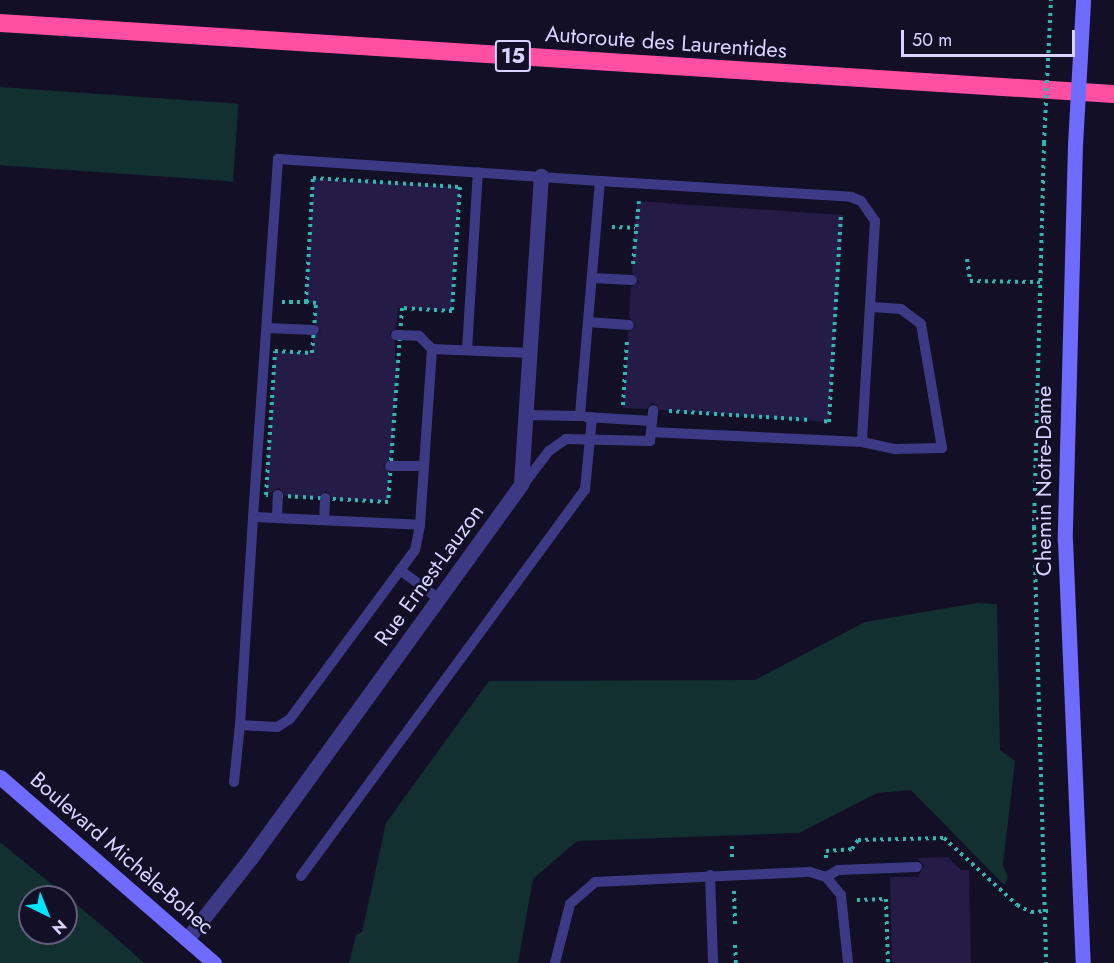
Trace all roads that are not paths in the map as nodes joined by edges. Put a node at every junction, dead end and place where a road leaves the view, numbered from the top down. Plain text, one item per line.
1 (1083, 0) edge
2 (0, 23) edge
3 (1114, 94) edge
4 (478, 172) junction
5 (542, 176) junction
6 (600, 181) junction
7 (592, 278) junction
8 (632, 280) road end
9 (872, 307) junction
10 (588, 322) junction
11 (628, 325) road end
12 (267, 328) junction
13 (314, 330) dead end
14 (396, 335) dead end
15 (432, 349) junction
16 (467, 350) junction
17 (531, 353) junction
18 (527, 415) junction
19 (580, 416) junction
20 (592, 417) junction
21 (651, 426) junction
22 (590, 437) junction
23 (862, 442) junction
24 (390, 466) dead end
25 (424, 466) junction
26 (278, 495) road end
27 (515, 496) junction
28 (325, 498) road end
29 (253, 517) junction
30 (277, 518) junction
31 (324, 520) junction
32 (420, 525) junction
33 (400, 570) junction
34 (439, 599) junction
35 (240, 725) junction
36 (0, 777) edge
37 (234, 782) dead end
38 (917, 867) dead end
39 (710, 875) junction
40 (301, 876) dead end
41 (826, 877) junction
42 (187, 939) junction
43 (214, 963) edge
44 (555, 963) edge
45 (712, 963) edge
46 (848, 963) edge
47 (1083, 963) edge

1 - 47 street, Chemin Notre-Dame, bridge
2 - 3 highway, Autoroute des Laurentides / 15
4 - 5 lane
4 - 12 lane
4 - 16 lane
5 - 6 lane
5 - 17 street, Rue Ernest-Lauzon
6 - 7 lane
6 - 9 lane
7 - 8 lane
7 - 10 lane
9 - 23 lane
9 - 23 lane
10 - 11 lane
10 - 19 lane
12 - 13 lane
12 - 29 lane
14 - 15 lane
15 - 16 lane
15 - 25 lane
16 - 17 lane
17 - 18 street, Rue Ernest-Lauzon
18 - 19 lane
18 - 27 street, Rue Ernest-Lauzon
19 - 20 lane
20 - 21 lane
20 - 22 lane
21 - 22 lane
21 - 23 lane
22 - 27 lane
22 - 40 lane
24 - 25 lane
25 - 32 lane
26 - 30 lane
27 - 34 street, Rue Ernest-Lauzon
28 - 31 lane
29 - 30 lane
29 - 35 lane
30 - 31 lane
31 - 32 lane
32 - 33 lane
33 - 34 lane
33 - 35 lane
34 - 42 street, Rue Ernest-Lauzon
35 - 37 lane
36 - 42 street, Boulevard Michèle-Bohec
38 - 41 lane
39 - 41 lane
39 - 44 lane
39 - 45 lane
41 - 46 lane
42 - 43 street, Boulevard Michèle-Bohec

